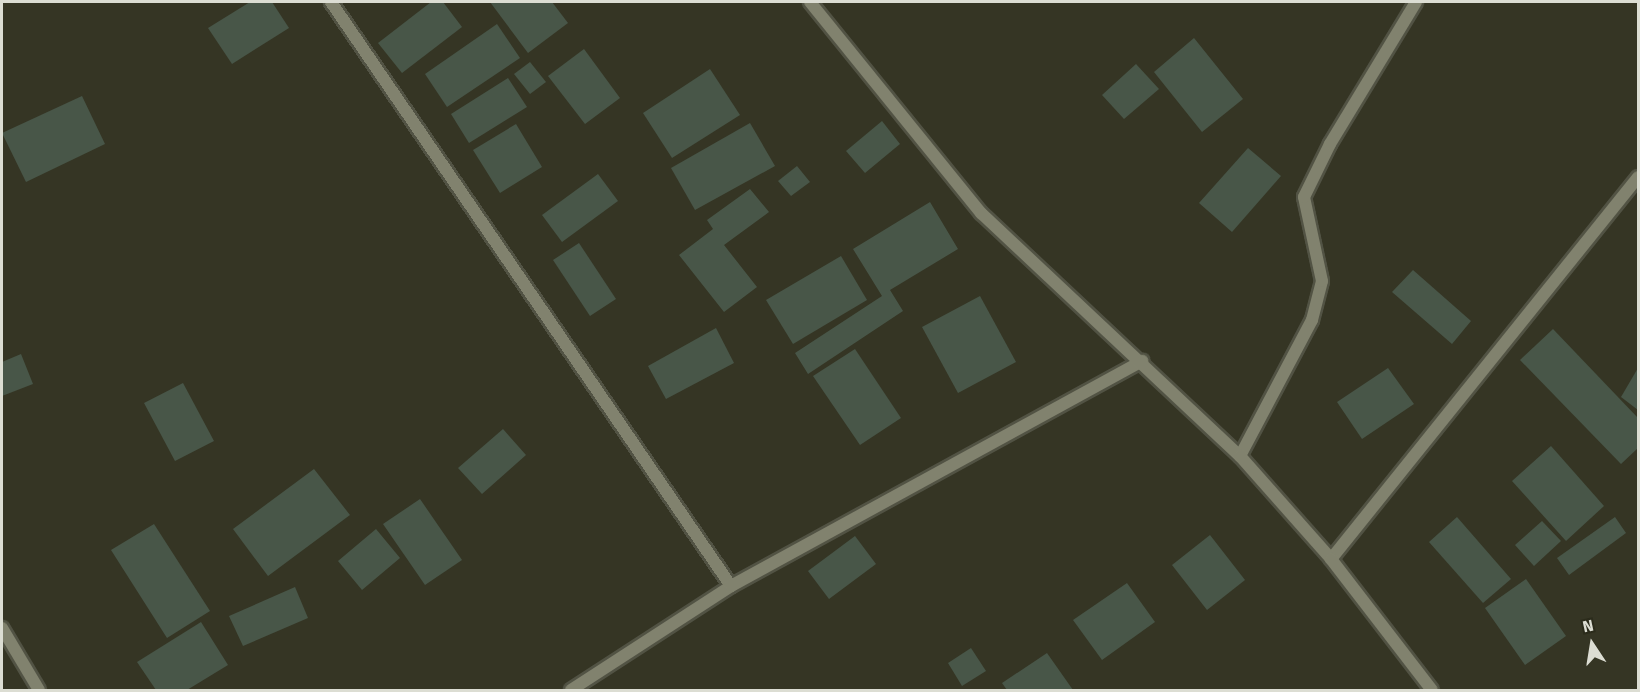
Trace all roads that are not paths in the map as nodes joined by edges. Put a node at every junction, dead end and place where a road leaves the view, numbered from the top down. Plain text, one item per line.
1 (331, 2) edge
2 (810, 2) edge
3 (1416, 2) edge
4 (1638, 177) edge
5 (1142, 361) junction
6 (1240, 456) junction
7 (1331, 559) junction
8 (731, 586) junction
9 (2, 628) edge
10 (39, 690) edge
11 (571, 690) edge
12 (1432, 690) edge

1 - 8 street
2 - 5 street
3 - 6 street
4 - 7 street
5 - 6 street
5 - 8 street
6 - 7 street
7 - 12 street
8 - 11 street
9 - 10 street

